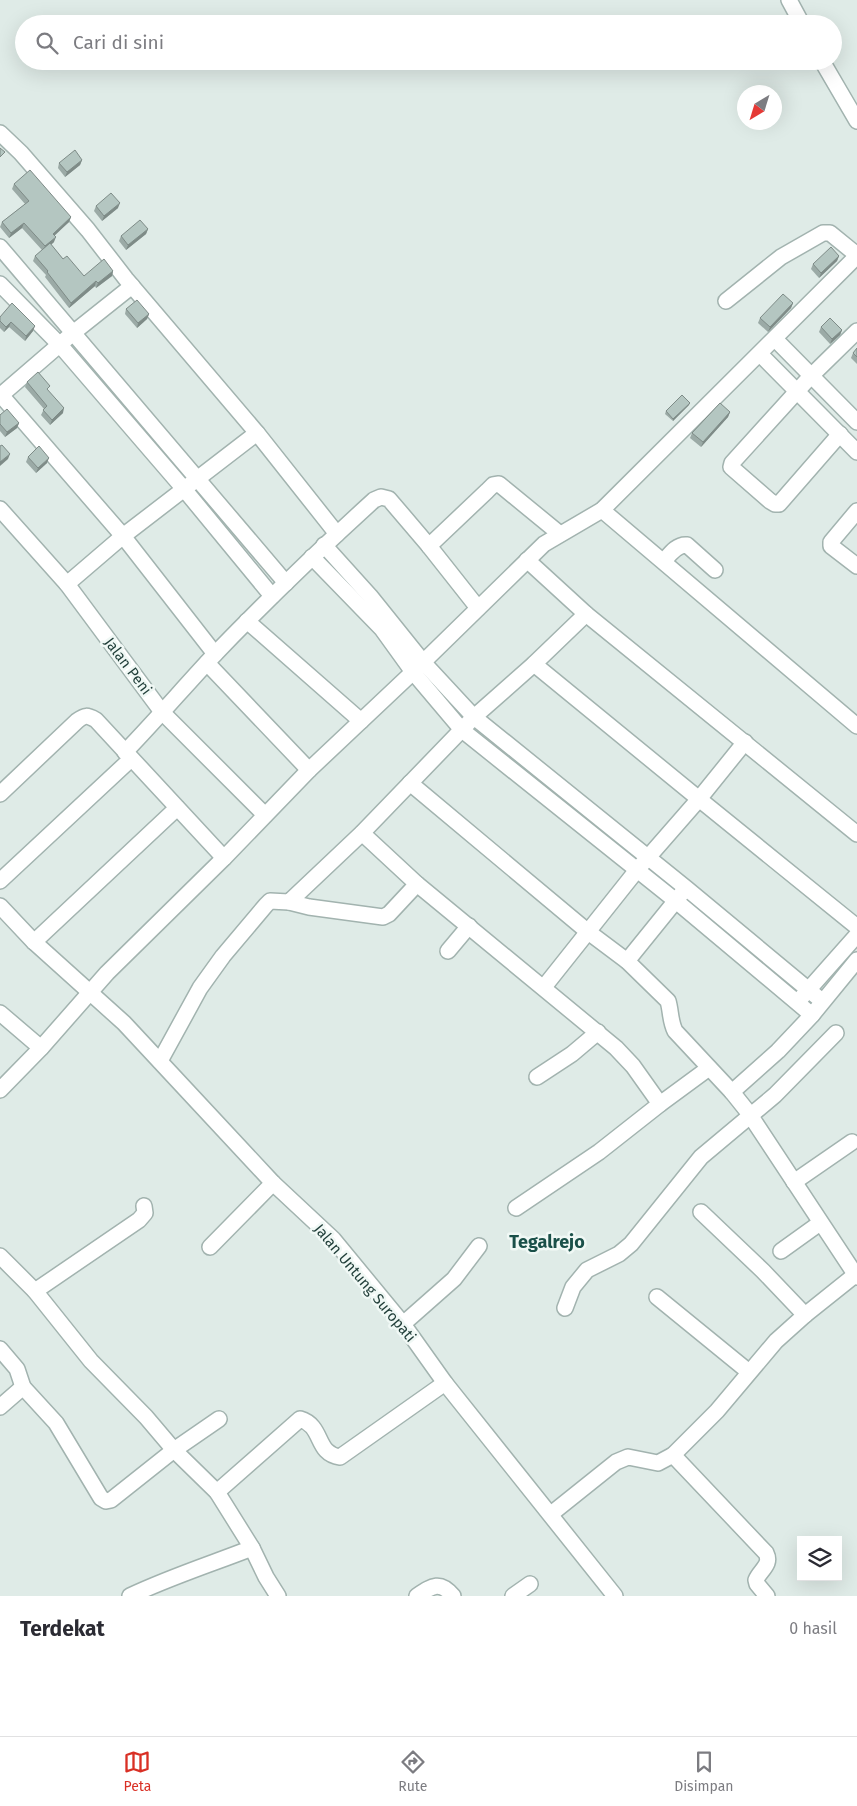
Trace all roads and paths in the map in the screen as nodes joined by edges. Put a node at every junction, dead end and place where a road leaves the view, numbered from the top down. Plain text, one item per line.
1 (789, 0) edge
2 (797, 15) edge
3 (827, 70) edge
4 (857, 121) edge
5 (0, 133) edge
6 (0, 247) edge
7 (857, 255) edge
8 (844, 269) junction
9 (857, 278) edge
10 (0, 284) edge
11 (132, 286) junction
12 (726, 301) dead end
13 (857, 331) edge
14 (73, 333) junction
15 (775, 339) junction
16 (60, 345) junction
17 (760, 354) junction
18 (811, 376) junction
19 (797, 391) junction
20 (0, 395) edge
21 (856, 419) edge
22 (257, 433) junction
23 (840, 434) junction
24 (857, 452) edge
25 (198, 479) junction
26 (184, 489) junction
27 (0, 509) edge
28 (602, 510) junction
29 (857, 511) edge
30 (337, 534) junction
31 (560, 534) junction
32 (123, 536) junction
33 (324, 545) junction
34 (429, 546) junction
35 (312, 557) junction
36 (527, 560) junction
37 (664, 561) junction
38 (857, 566) edge
39 (715, 570) dead end
40 (286, 583) junction
41 (66, 584) junction
42 (272, 596) junction
43 (478, 608) junction
44 (586, 614) junction
45 (247, 621) junction
46 (387, 625) junction
47 (211, 659) junction
48 (534, 664) junction
49 (418, 667) junction
50 (162, 712) junction
51 (474, 717) junction
52 (360, 721) junction
53 (857, 726) edge
54 (462, 730) junction
55 (744, 742) junction
56 (128, 756) junction
57 (309, 770) junction
58 (410, 783) junction
59 (0, 794) edge
60 (699, 800) junction
61 (177, 808) junction
62 (265, 815) junction
63 (362, 833) junction
64 (857, 834) edge
65 (648, 857) junction
66 (224, 858) junction
67 (636, 870) junction
68 (0, 881) edge
69 (417, 884) junction
70 (686, 888) junction
71 (676, 901) junction
72 (289, 902) junction
73 (0, 906) edge
74 (469, 926) junction
75 (857, 927) edge
76 (587, 931) junction
77 (857, 935) edge
78 (34, 942) junction
79 (448, 951) dead end
80 (857, 960) edge
81 (627, 961) junction
82 (544, 987) junction
83 (808, 989) junction
84 (89, 992) junction
85 (822, 1002) junction
86 (798, 1003) junction
87 (0, 1013) edge
88 (812, 1015) junction
89 (598, 1032) junction
90 (836, 1033) dead end
91 (41, 1048) junction
92 (160, 1061) junction
93 (709, 1068) junction
94 (537, 1077) dead end
95 (0, 1090) edge
96 (734, 1095) junction
97 (660, 1104) junction
98 (749, 1115) junction
99 (852, 1142) dead end
100 (794, 1182) junction
101 (273, 1183) junction
102 (144, 1206) dead end
103 (516, 1208) dead end
104 (701, 1212) dead end
105 (820, 1223) junction
106 (479, 1246) dead end
107 (210, 1247) dead end
108 (781, 1251) dead end
109 (0, 1256) edge
110 (856, 1276) edge
111 (35, 1292) junction
112 (657, 1297) dead end
113 (565, 1308) dead end
114 (805, 1315) junction
115 (403, 1324) junction
116 (0, 1348) edge
117 (750, 1372) junction
118 (445, 1383) junction
119 (23, 1387) junction
120 (0, 1407) edge
121 (218, 1419) dead end
122 (174, 1450) junction
123 (672, 1455) junction
124 (216, 1492) junction
125 (551, 1514) junction
126 (253, 1551) junction
127 (530, 1584) dead end
128 (130, 1596) edge
129 (278, 1596) edge
130 (417, 1596) edge
131 (453, 1596) edge
132 (512, 1596) edge
133 (615, 1596) edge
134 (767, 1596) edge

1 - 2 street
3 - 4 street
5 - 11 street
6 - 14 street
7 - 8 street
7 - 12 street
8 - 9 street
8 - 15 street
10 - 16 street
11 - 14 street
11 - 22 street
13 - 18 street
14 - 16 street
14 - 25 street
15 - 17 street
15 - 18 street
16 - 20 street
16 - 26 street
17 - 19 street
17 - 28 street
18 - 19 street
18 - 21 street
19 - 23 street
19 - 23 street
20 - 32 street
22 - 25 street
22 - 30 street
23 - 24 street
25 - 26 street
25 - 40 street
26 - 32 street
26 - 42 street
27 - 41 street, Jalan Peni
28 - 31 street
28 - 37 street
29 - 38 street
30 - 33 street
30 - 34 street
31 - 34 street
31 - 36 street
32 - 41 street
32 - 47 street
33 - 35 street
33 - 46 street
34 - 43 street
35 - 40 street
35 - 46 street
36 - 43 street
36 - 44 street
37 - 39 street
37 - 53 street
40 - 42 street
41 - 50 street, Jalan Peni
42 - 45 street
43 - 49 street
44 - 48 street
44 - 55 street
45 - 47 street
45 - 52 street
46 - 49 street
47 - 50 street
47 - 57 street
48 - 51 street
48 - 60 street
49 - 51 street
49 - 52 street
49 - 54 street
50 - 56 street
50 - 62 street, Jalan Peni
51 - 54 street
51 - 65 street
52 - 57 street
54 - 58 street
54 - 67 street
55 - 60 street
55 - 64 street
56 - 59 street
56 - 61 street
56 - 68 street
57 - 62 street
58 - 63 street
58 - 76 street
60 - 65 street
60 - 75 street
61 - 66 street
61 - 78 street
62 - 66 street
63 - 69 street
63 - 72 street
65 - 67 street
65 - 70 street
66 - 84 street
67 - 71 street
67 - 76 street
69 - 72 street
69 - 74 street
70 - 71 street
70 - 83 street
71 - 81 street
71 - 86 street
72 - 92 street
73 - 78 street, Jalan Untung Suropati
74 - 79 street
74 - 82 street
76 - 81 street
76 - 82 street
77 - 83 street
78 - 84 street, Jalan Untung Suropati
80 - 85 street
81 - 93 street
82 - 89 street
83 - 85 street
83 - 86 street
84 - 91 street
84 - 92 street, Jalan Untung Suropati
85 - 88 street
86 - 88 street
87 - 91 street
88 - 96 street
89 - 94 street
89 - 97 street
90 - 98 street
91 - 95 street
92 - 101 street, Jalan Untung Suropati
93 - 96 street
93 - 97 street
96 - 98 street
97 - 103 street
98 - 100 street
98 - 113 street
99 - 100 street
100 - 105 street
101 - 107 street
101 - 115 street, Jalan Untung Suropati
102 - 111 street
104 - 114 street
105 - 108 street
105 - 110 street
106 - 115 street
109 - 111 street
110 - 114 street
111 - 122 street
112 - 117 street
114 - 117 street
115 - 118 street, Jalan Untung Suropati
116 - 119 street
117 - 123 street
118 - 124 street
118 - 125 street, Jalan Untung Suropati
119 - 120 street
119 - 122 street
121 - 122 street
122 - 124 street
123 - 125 street
123 - 134 street
124 - 126 street
125 - 133 street, Jalan Untung Suropati
126 - 128 street
126 - 129 street
127 - 132 street
130 - 131 street

